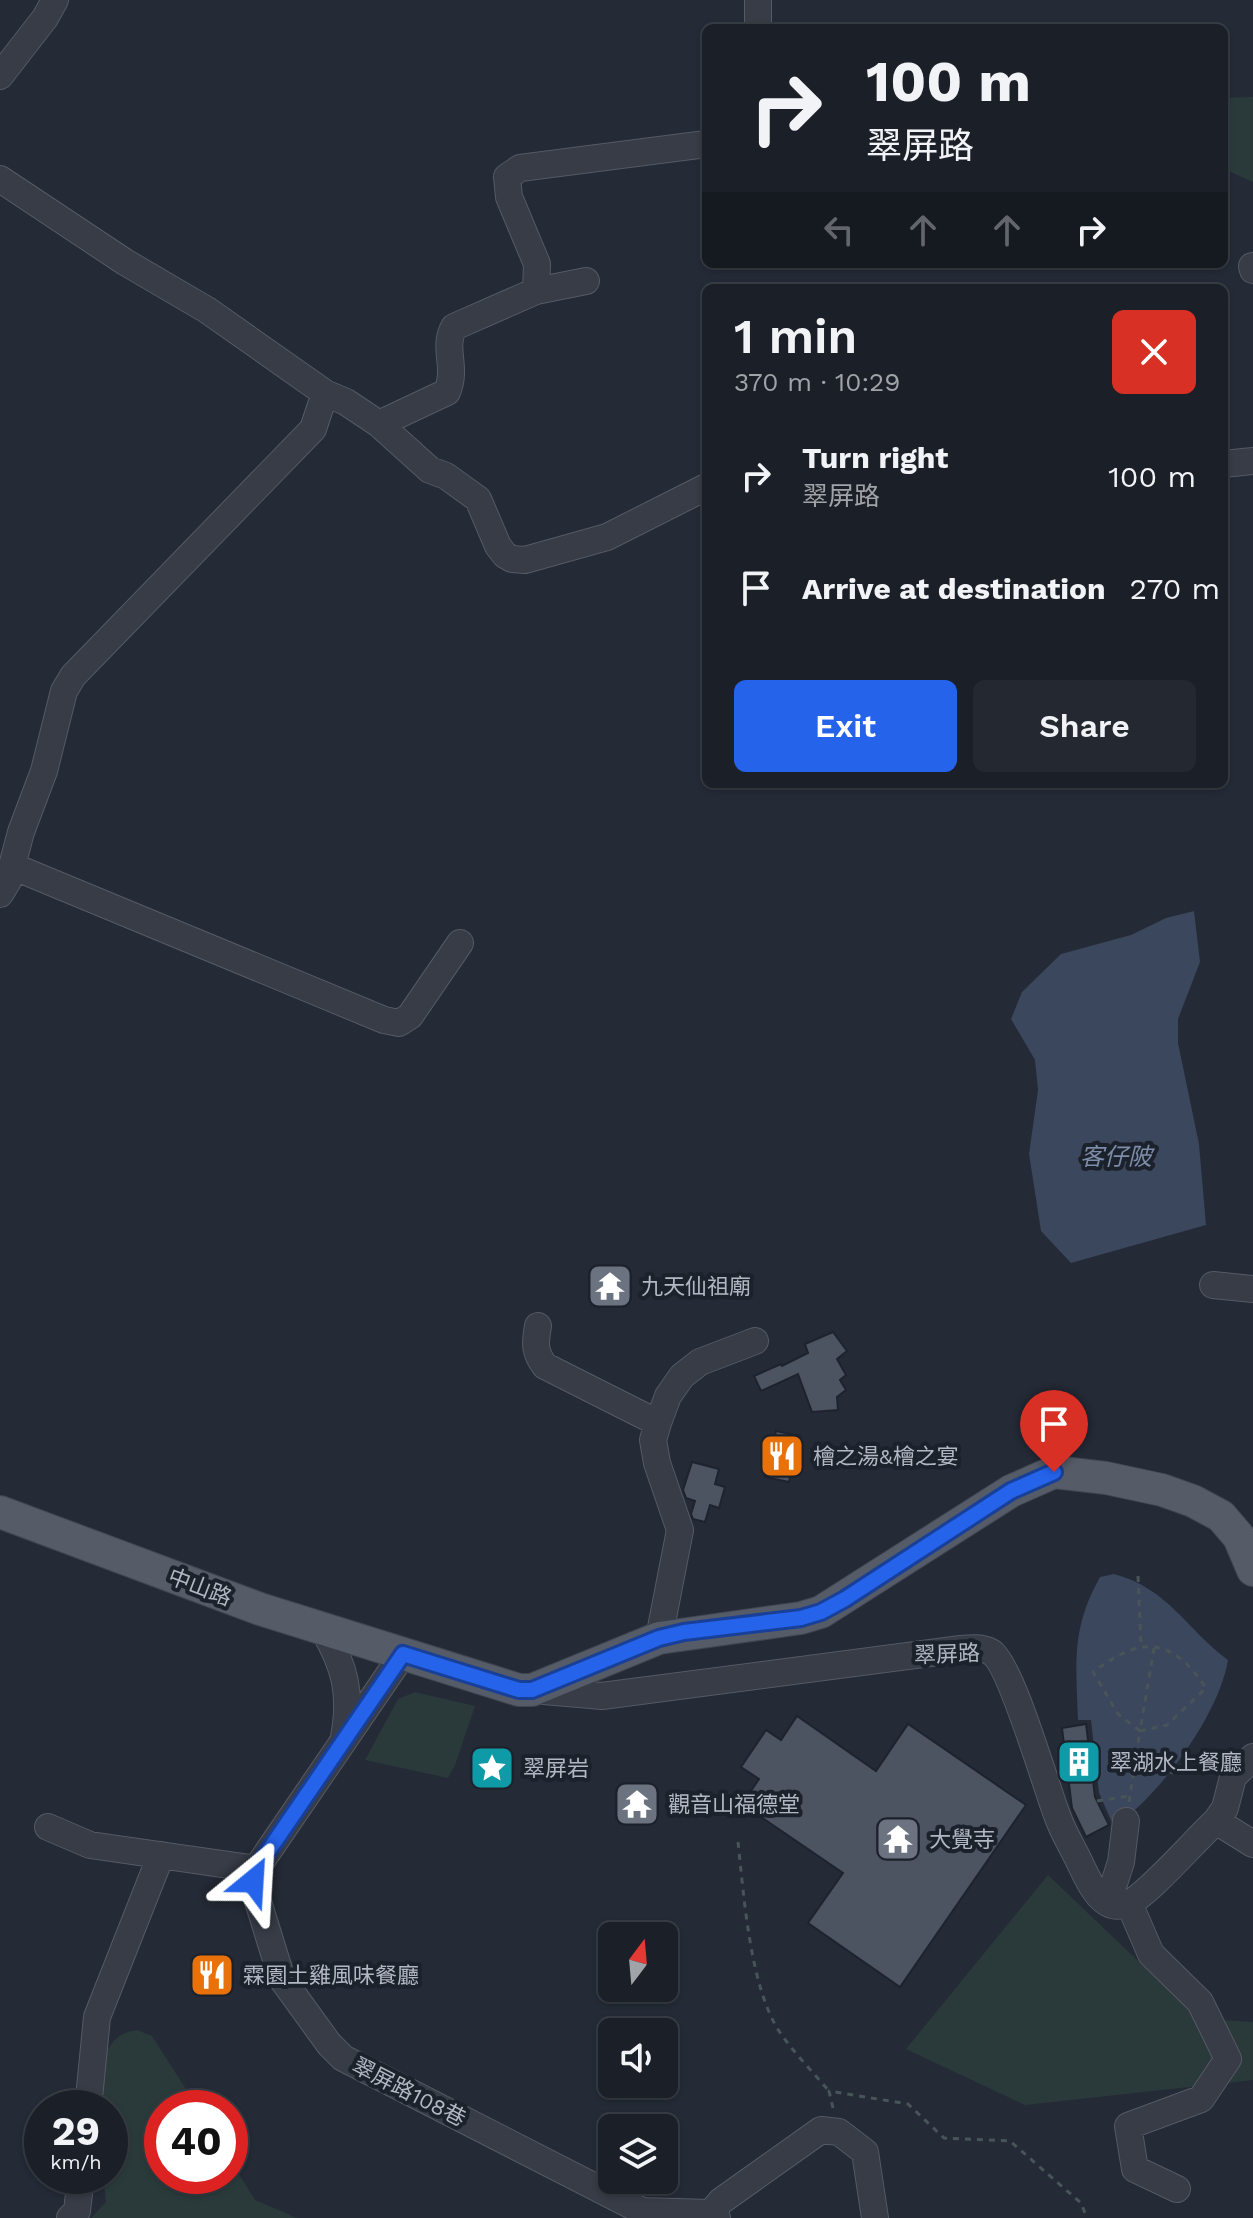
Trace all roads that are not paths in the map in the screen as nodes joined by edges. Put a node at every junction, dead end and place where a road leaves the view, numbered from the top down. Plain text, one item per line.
1 (55, 0) edge
2 (758, 0) edge
3 (758, 24) edge
4 (0, 76) edge
5 (702, 145) edge
6 (0, 179) edge
7 (586, 281) dead end
8 (536, 291) junction
9 (325, 393) junction
10 (379, 424) junction
11 (1253, 461) edge
12 (1228, 464) edge
13 (702, 489) edge
14 (10, 827) edge
15 (12, 866) junction
16 (0, 894) edge
17 (460, 943) dead end
18 (1213, 1285) dead end
19 (1253, 1289) edge
20 (538, 1326) dead end
21 (755, 1341) dead end
22 (658, 1423) junction
23 (0, 1512) edge
24 (1253, 1570) edge
25 (323, 1629) junction
26 (659, 1638) junction
27 (403, 1654) junction
28 (532, 1690) junction
29 (344, 1740) junction
30 (1253, 1757) edge
31 (1128, 1808) road end
32 (1216, 1821) junction
33 (48, 1827) dead end
34 (1253, 1844) edge
35 (161, 1855) junction
36 (256, 1869) junction
37 (1118, 1903) junction
38 (90, 2090) edge
39 (1177, 2189) dead end
40 (79, 2194) edge
41 (641, 2214) edge
42 (714, 2216) edge
43 (70, 2218) edge
44 (875, 2218) edge

1 - 4 street
2 - 3 street
5 - 8 street
6 - 9 street
7 - 8 street
8 - 10 street
9 - 10 street
9 - 14 street
10 - 13 street
11 - 12 street
14 - 15 street
15 - 16 street
15 - 17 street
18 - 19 street
20 - 22 street
21 - 22 street
22 - 26 street
23 - 25 main road, 中山路
24 - 26 main road
25 - 27 main road, 中山路
25 - 29 street
26 - 28 main road
27 - 28 main road, 翠屏路
27 - 29 street
28 - 37 street, 翠屏路
29 - 36 street
30 - 32 street
31 - 37 street
32 - 34 street
32 - 37 street
33 - 35 street
35 - 36 street
35 - 38 street
36 - 41 street, 翠屏路108巷
37 - 39 street
40 - 43 street
41 - 42 street, 翠屏路108巷
42 - 44 street, 翠屏路108巷

